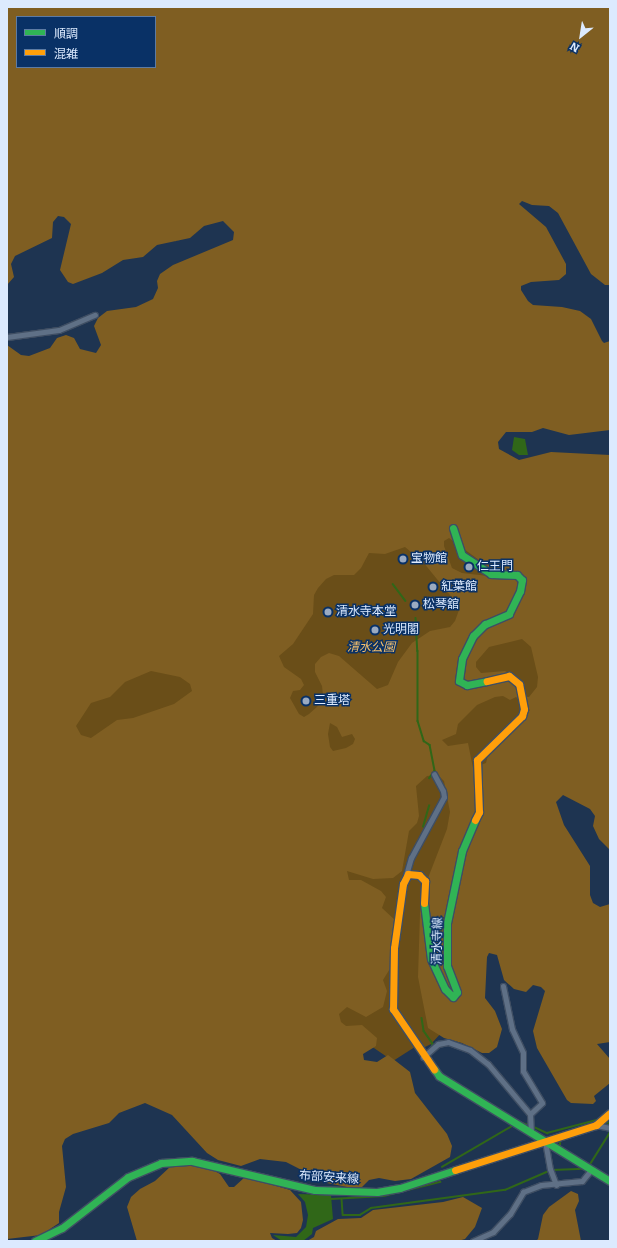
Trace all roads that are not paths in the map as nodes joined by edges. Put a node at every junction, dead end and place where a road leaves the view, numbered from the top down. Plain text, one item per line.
1 (95, 315) dead end
2 (7, 337) edge
3 (453, 528) dead end
4 (434, 774) dead end
5 (406, 875) junction
6 (503, 986) dead end
7 (424, 1057) junction
8 (610, 1113) edge
9 (530, 1114) junction
10 (596, 1125) junction
11 (610, 1128) edge
12 (531, 1133) junction
13 (545, 1141) junction
14 (591, 1170) junction
15 (610, 1181) edge
16 (556, 1185) junction
17 (35, 1241) edge
18 (473, 1241) edge

1 - 2 street
3 - 5 main road, 清水寺線
4 - 5 street
5 - 7 main road
6 - 9 street
7 - 9 street
7 - 12 main road
8 - 10 main road, 布部安来線
9 - 12 street
10 - 11 street
10 - 13 main road, 布部安来線
12 - 13 main road
13 - 14 main road
13 - 16 street
13 - 17 main road, 布部安来線
14 - 15 main road
14 - 16 street
16 - 18 street

